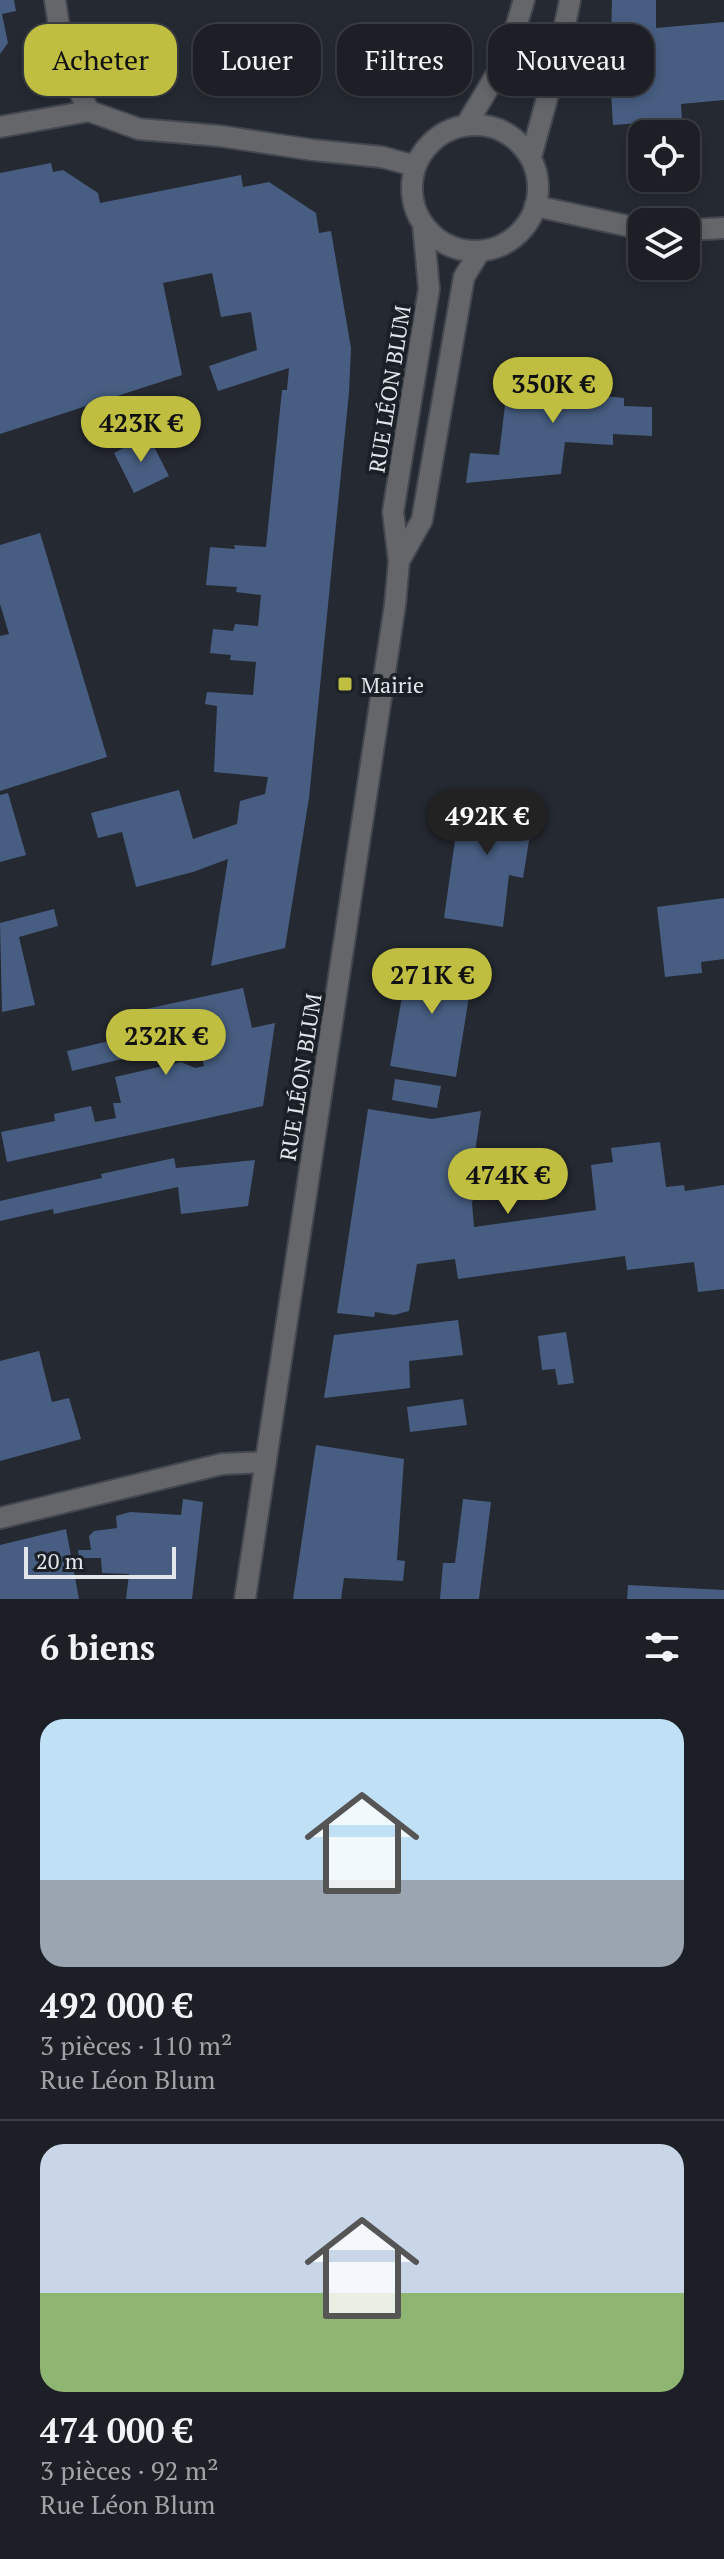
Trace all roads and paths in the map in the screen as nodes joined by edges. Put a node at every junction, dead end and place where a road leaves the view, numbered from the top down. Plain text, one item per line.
1 (55, 0) edge
2 (524, 0) edge
3 (570, 0) edge
4 (89, 111) junction
5 (466, 125) junction
6 (0, 127) edge
7 (531, 157) junction
8 (415, 166) junction
9 (535, 206) junction
10 (423, 224) junction
11 (628, 226) edge
12 (724, 228) edge
13 (700, 229) edge
14 (480, 251) junction
15 (399, 561) junction
16 (266, 1462) junction
17 (0, 1518) edge
18 (245, 1599) edge

1 - 4 street
2 - 5 street
3 - 7 street
4 - 6 street
4 - 8 street
5 - 7 street
5 - 8 street
7 - 9 street
8 - 10 street
9 - 11 street
9 - 14 street
10 - 14 street
10 - 15 street, RUE LÉON BLUM
12 - 13 street
14 - 15 street, RUE LÉON BLUM
15 - 16 street, RUE LÉON BLUM
16 - 17 street
16 - 18 street, RUE LÉON BLUM

